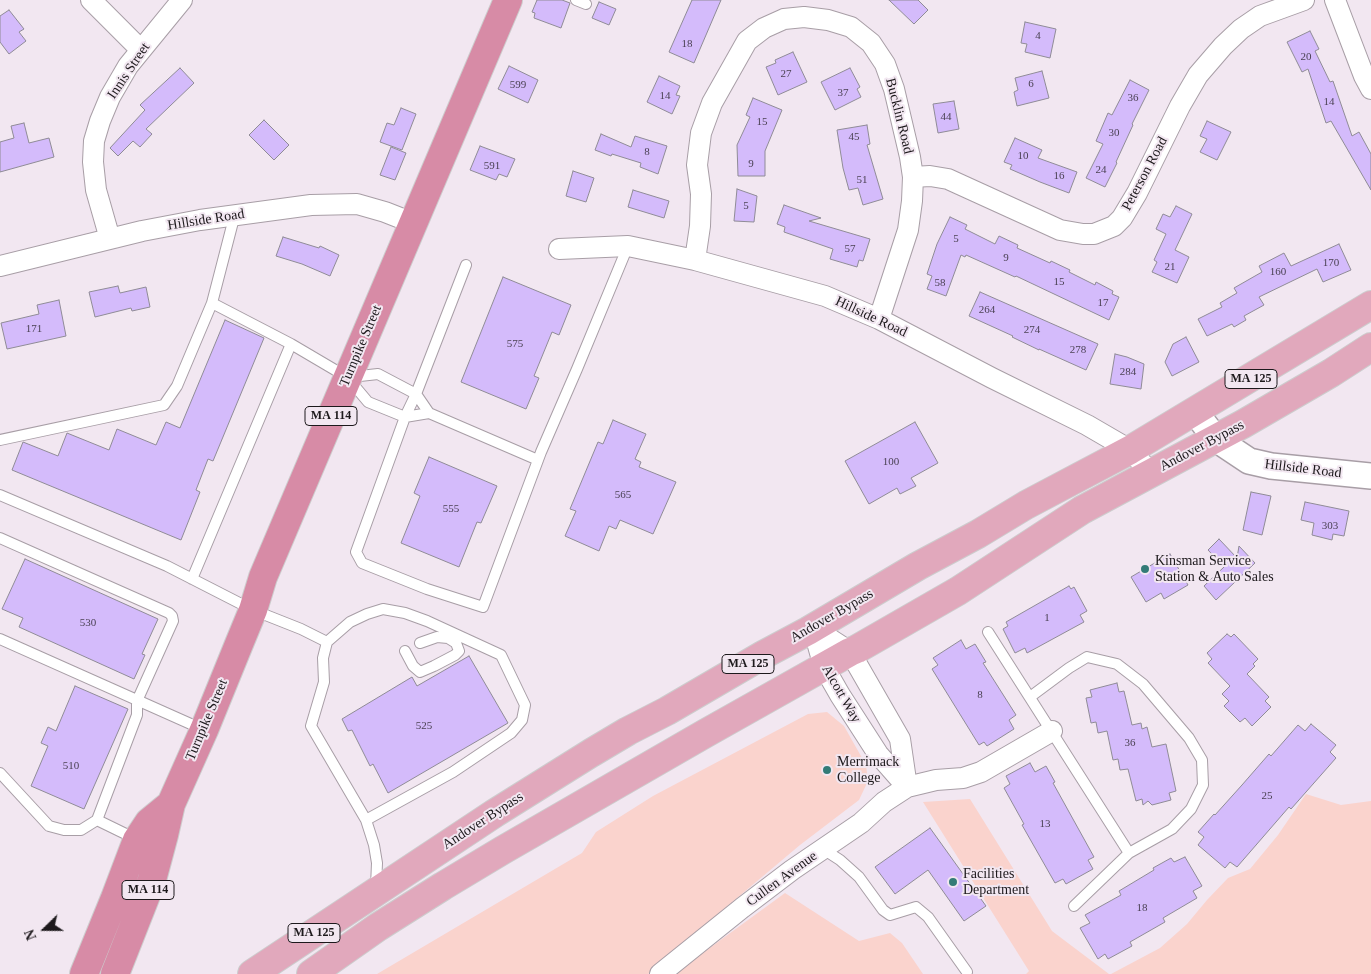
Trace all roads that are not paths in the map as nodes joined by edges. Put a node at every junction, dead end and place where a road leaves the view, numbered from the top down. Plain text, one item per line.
1 (91, 0) edge
2 (182, 0) edge
3 (508, 0) edge
4 (1304, 0) edge
5 (1334, 0) edge
6 (141, 50) junction
7 (1371, 89) edge
8 (913, 177) junction
9 (235, 214) junction
10 (413, 223) junction
11 (110, 239) junction
12 (628, 246) junction
13 (559, 249) dead end
14 (695, 260) junction
15 (466, 264) dead end
16 (0, 266) edge
17 (212, 303) junction
18 (1371, 305) edge
19 (879, 318) junction
20 (290, 344) junction
21 (1371, 347) edge
22 (347, 377) junction
23 (416, 394) junction
24 (1195, 412) junction
25 (429, 413) junction
26 (405, 417) junction
27 (1216, 438) junction
28 (0, 440) edge
29 (1130, 450) junction
30 (538, 460) junction
31 (1151, 474) junction
32 (1371, 476) edge
33 (0, 495) edge
34 (0, 538) edge
35 (192, 579) junction
36 (253, 610) junction
37 (813, 628) junction
38 (988, 632) dead end
39 (0, 639) edge
40 (327, 642) junction
41 (420, 642) dead end
42 (405, 651) dead end
43 (850, 652) junction
44 (824, 667) junction
45 (1030, 697) junction
46 (137, 701) junction
47 (204, 730) junction
48 (1052, 731) junction
49 (0, 773) edge
50 (907, 787) junction
51 (171, 804) junction
52 (97, 820) junction
53 (366, 820) junction
54 (137, 840) junction
55 (823, 850) junction
56 (1129, 853) junction
57 (376, 893) junction
58 (1074, 906) dead end
59 (121, 969) edge
60 (966, 972) dead end
61 (84, 974) edge
62 (252, 974) edge
63 (312, 974) edge
64 (660, 974) edge

1 - 6 street
2 - 6 street, Innis Street
3 - 10 highway, Turnpike Street / MA 114
4 - 8 street, Peterson Road
5 - 7 street
6 - 11 street, Innis Street
8 - 14 street, Bucklin Road
8 - 19 street, Bucklin Road
9 - 10 street, Hillside Road
9 - 11 street, Hillside Road
9 - 17 lane
10 - 22 highway, Turnpike Street / MA 114
11 - 16 street, Hillside Road
12 - 13 street, Hillside Road
12 - 14 street, Hillside Road
12 - 30 lane
14 - 19 street, Hillside Road
15 - 23 lane
17 - 20 lane
17 - 28 lane
18 - 24 main road, Andover Bypass / MA 125
19 - 29 street, Hillside Road
20 - 22 lane
20 - 35 lane
21 - 27 main road, Andover Bypass / MA 125
22 - 23 lane
22 - 26 lane
22 - 36 highway, Turnpike Street / MA 114
23 - 25 lane
23 - 26 lane
24 - 27 street, Hillside Road
24 - 29 main road, Andover Bypass / MA 125
25 - 26 lane
25 - 30 lane
26 - 30 lane
27 - 31 main road, Andover Bypass / MA 125
27 - 32 street, Hillside Road
29 - 31 street, Hillside Road
29 - 37 main road, Andover Bypass / MA 125
31 - 43 main road, Andover Bypass / MA 125
33 - 35 lane
34 - 46 lane
35 - 36 lane
36 - 40 lane
36 - 47 highway, Turnpike Street / MA 114
37 - 43 street, Alcott Way
37 - 44 street, Alcott Way
37 - 57 main road, Andover Bypass / MA 125
38 - 45 lane
39 - 46 lane
40 - 53 lane
40 - 53 lane
41 - 42 lane
43 - 44 main road, Andover Bypass / MA 125
43 - 50 street, Alcott Way
44 - 50 street, Alcott Way
44 - 63 main road, Andover Bypass / MA 125
45 - 48 lane
45 - 56 lane
46 - 47 lane
46 - 52 lane
47 - 51 highway, Turnpike Street / MA 114
48 - 50 street
48 - 56 lane
49 - 52 lane
50 - 55 street, Cullen Avenue
51 - 54 highway, Turnpike Street / MA 114
51 - 59 highway, Turnpike Street / MA 114
52 - 54 lane
53 - 57 lane
54 - 61 highway, Turnpike Street / MA 114
55 - 60 lane
55 - 64 street, Cullen Avenue
56 - 58 lane
57 - 62 main road, Andover Bypass / MA 125

